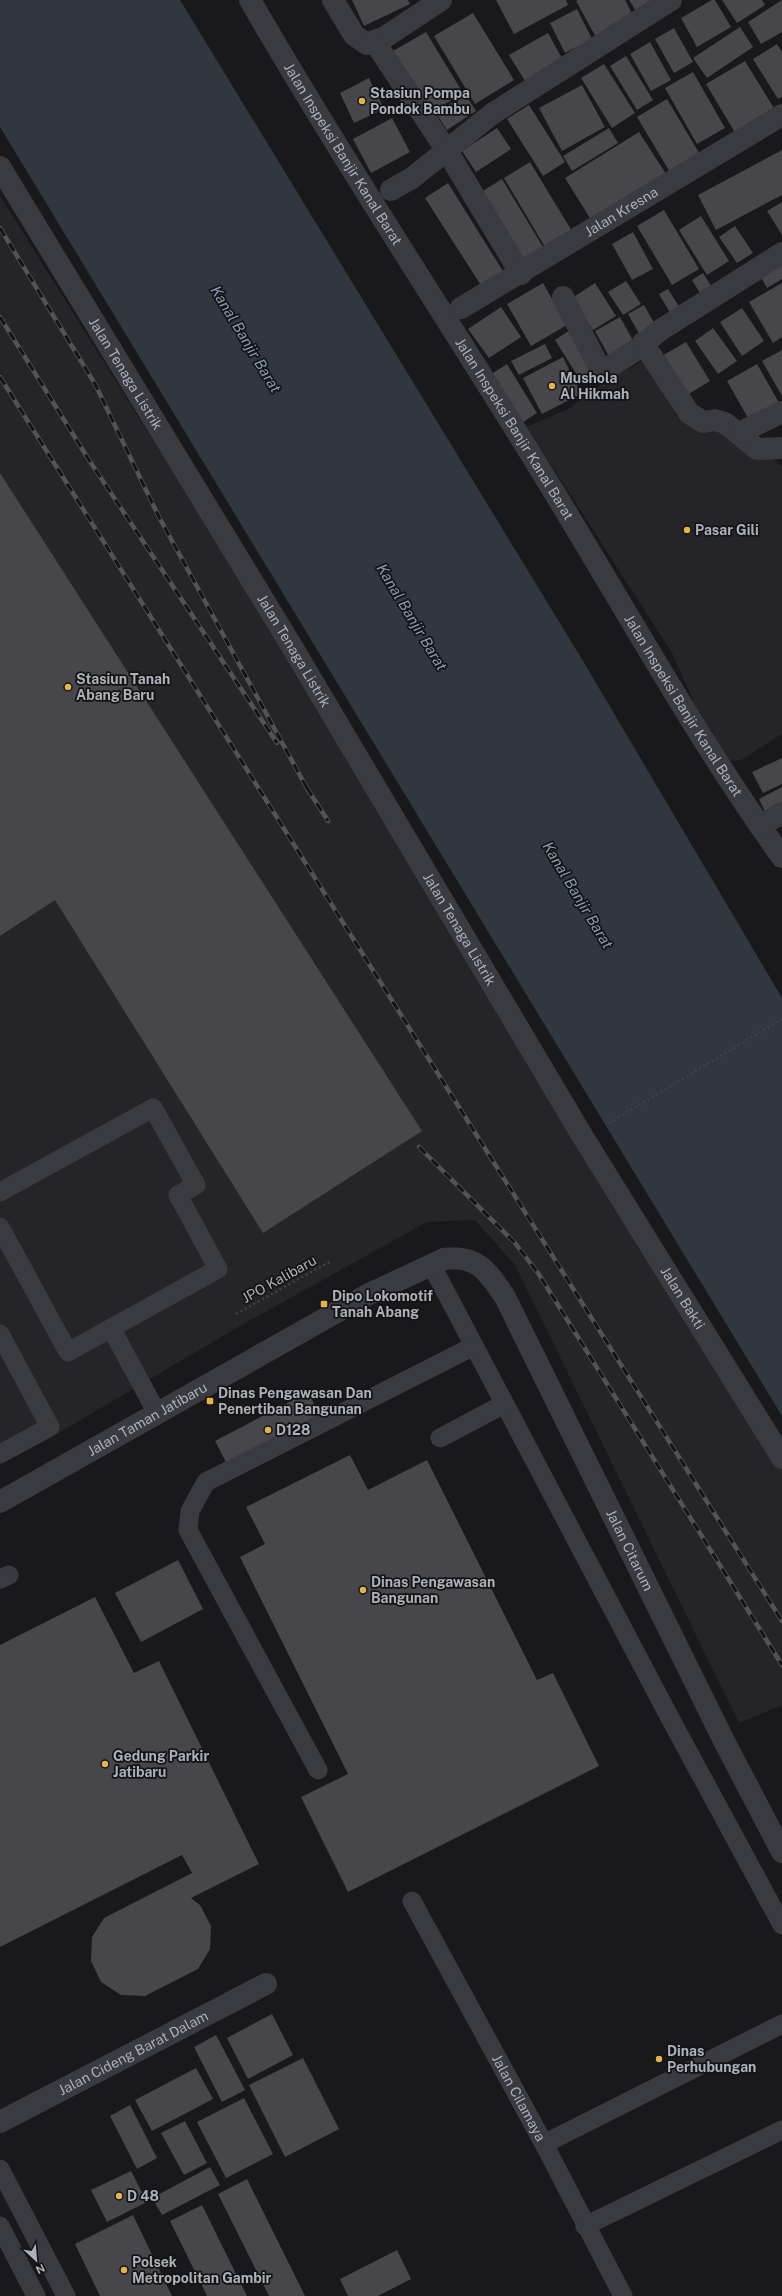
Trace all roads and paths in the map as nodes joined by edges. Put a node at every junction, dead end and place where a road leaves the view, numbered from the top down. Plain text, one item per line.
1 (250, 0) edge
2 (333, 0) edge
3 (441, 0) edge
4 (671, 0) edge
5 (374, 41) junction
6 (782, 115) edge
7 (447, 151) junction
8 (0, 167) edge
9 (391, 190) dead end
10 (782, 253) edge
11 (521, 274) junction
12 (563, 297) dead end
13 (461, 308) dead end
14 (643, 343) junction
15 (782, 412) edge
16 (738, 433) junction
17 (782, 448) edge
18 (782, 814) edge
19 (760, 826) junction
20 (782, 857) edge
21 (782, 1019) edge
22 (608, 1123) dead end
23 (584, 1137) joint
24 (0, 1192) edge
25 (0, 1227) edge
26 (467, 1259) joint
27 (332, 1261) dead end
28 (431, 1264) junction
29 (236, 1314) dead end
30 (111, 1328) junction
31 (0, 1334) edge
32 (474, 1346) junction
33 (504, 1404) junction
34 (157, 1413) junction
35 (440, 1438) dead end
36 (0, 1454) edge
37 (782, 1458) edge
38 (0, 1502) edge
39 (318, 1770) dead end
40 (782, 1852) edge
41 (412, 1901) dead end
42 (782, 1925) edge
43 (266, 1984) dead end
44 (782, 2024) edge
45 (0, 2122) edge
46 (782, 2130) edge
47 (544, 2144) junction
48 (0, 2169) edge
49 (0, 2226) edge
50 (585, 2226) junction
51 (36, 2296) edge
52 (66, 2296) edge
53 (623, 2296) edge

1 - 19 street, Jalan Inspeksi Banjir Kanal Barat
2 - 5 street
3 - 5 street
4 - 7 street
5 - 7 street
6 - 11 street, Jalan Kresna
7 - 9 street
7 - 11 street
8 - 23 street, Jalan Tenaga Listrik
10 - 14 street
11 - 13 street, Jalan Kresna
12 - 14 street
14 - 16 street
15 - 16 street
16 - 17 street
18 - 19 street
19 - 20 street, Jalan Inspeksi Banjir Kanal Barat
21 - 22 path
23 - 37 street, Jalan Bakti
24 - 30 lane
25 - 30 lane
26 - 28 street, Jalan Taman Jatibaru
26 - 40 street, Jalan Citarum
27 - 29 path, JPO Kalibaru
28 - 32 lane
28 - 34 street, Jalan Taman Jatibaru
30 - 34 lane
31 - 36 lane
32 - 33 lane
32 - 39 lane
33 - 35 lane
33 - 42 lane
34 - 38 street, Jalan Taman Jatibaru
41 - 47 lane, Jalan Cilamaya
43 - 45 street, Jalan Cideng Barat Dalam
44 - 47 lane
46 - 50 lane
47 - 50 lane, Jalan Cilamaya
48 - 52 lane
49 - 51 lane
50 - 53 lane, Jalan Cilamaya

